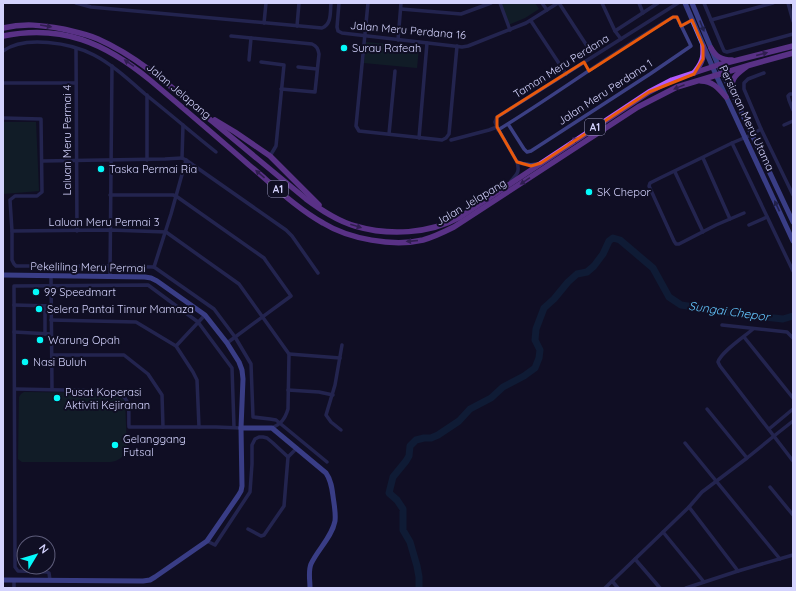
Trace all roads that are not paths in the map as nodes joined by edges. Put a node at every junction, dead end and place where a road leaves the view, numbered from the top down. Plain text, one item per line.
1 (76, 3) edge
2 (102, 3) edge
3 (266, 3) edge
4 (299, 3) edge
5 (331, 3) edge
6 (340, 3) edge
7 (368, 3) edge
8 (401, 3) edge
9 (491, 3) edge
10 (500, 3) edge
11 (542, 3) edge
12 (558, 3) edge
13 (602, 3) edge
14 (639, 3) edge
15 (658, 3) edge
16 (678, 3) edge
17 (685, 3) edge
18 (692, 3) edge
19 (704, 3) edge
20 (773, 3) edge
21 (788, 3) edge
22 (102, 8) junction
23 (401, 9) junction
24 (547, 10) junction
25 (643, 13) junction
26 (692, 20) junction
27 (711, 20) junction
28 (531, 21) junction
29 (793, 21) edge
30 (264, 23) junction
31 (297, 26) junction
32 (682, 26) junction
33 (5, 27) edge
34 (510, 30) junction
35 (615, 31) junction
36 (793, 34) edge
37 (232, 36) dead end
38 (365, 36) junction
39 (3, 37) edge
40 (251, 38) junction
41 (621, 39) junction
42 (398, 40) junction
43 (427, 43) junction
44 (457, 46) junction
45 (703, 46) junction
46 (793, 46) edge
47 (711, 48) junction
48 (76, 49) junction
49 (589, 49) dead end
50 (3, 51) edge
51 (793, 53) edge
52 (249, 60) dead end
53 (737, 60) junction
54 (261, 62) dead end
55 (584, 62) junction
56 (750, 64) junction
57 (112, 66) junction
58 (715, 66) junction
59 (298, 67) dead end
60 (317, 69) junction
61 (395, 71) dead end
62 (589, 71) junction
63 (764, 73) dead end
64 (566, 74) junction
65 (694, 74) junction
66 (719, 74) junction
67 (694, 82) junction
68 (76, 83) junction
69 (3, 84) edge
70 (281, 89) junction
71 (731, 90) junction
72 (793, 94) edge
73 (147, 95) junction
74 (726, 97) junction
75 (793, 110) edge
76 (202, 112) junction
77 (3, 118) edge
78 (793, 121) edge
79 (508, 124) junction
80 (182, 125) junction
81 (784, 125) dead end
82 (498, 128) junction
83 (762, 129) junction
84 (389, 134) junction
85 (751, 135) junction
86 (419, 138) junction
87 (745, 138) junction
88 (451, 140) dead end
89 (732, 143) junction
90 (216, 152) dead end
91 (270, 156) junction
92 (182, 158) junction
93 (703, 158) junction
94 (111, 160) junction
95 (147, 160) junction
96 (186, 160) junction
97 (42, 161) junction
98 (76, 161) junction
99 (517, 162) junction
100 (541, 163) junction
101 (675, 172) junction
102 (508, 185) junction
103 (110, 195) junction
104 (793, 195) edge
105 (176, 196) junction
106 (744, 213) dead end
107 (333, 216) junction
108 (767, 217) junction
109 (730, 219) junction
110 (793, 222) edge
111 (749, 225) dead end
112 (110, 230) junction
113 (12, 231) junction
114 (77, 231) junction
115 (166, 232) junction
116 (703, 232) junction
117 (793, 241) edge
118 (110, 266) junction
119 (154, 267) junction
120 (793, 271) edge
121 (318, 273) dead end
122 (3, 276) edge
123 (51, 276) junction
124 (110, 276) junction
125 (51, 285) junction
126 (14, 305) junction
127 (45, 306) junction
128 (51, 306) junction
129 (205, 315) junction
130 (263, 317) junction
131 (51, 320) junction
132 (198, 322) junction
133 (722, 325) dead end
134 (753, 329) junction
135 (14, 332) junction
136 (45, 334) junction
137 (51, 334) junction
138 (235, 337) junction
139 (744, 337) junction
140 (793, 338) edge
141 (227, 343) junction
142 (342, 345) dead end
143 (176, 346) junction
144 (289, 354) junction
145 (52, 355) junction
146 (340, 358) junction
147 (15, 389) junction
148 (52, 389) junction
149 (288, 390) junction
150 (333, 395) junction
151 (793, 398) edge
152 (707, 409) dead end
153 (793, 410) edge
154 (793, 421) edge
155 (281, 423) junction
156 (163, 427) junction
157 (199, 427) junction
158 (234, 427) junction
159 (241, 428) junction
160 (272, 428) junction
161 (768, 429) junction
162 (341, 430) dead end
163 (774, 436) junction
164 (685, 444) dead end
165 (297, 448) junction
166 (288, 457) junction
167 (747, 458) junction
168 (793, 461) edge
169 (327, 462) dead end
170 (716, 481) junction
171 (770, 487) dead end
172 (689, 507) junction
173 (793, 515) edge
174 (248, 529) dead end
175 (663, 532) junction
176 (207, 541) junction
177 (793, 555) edge
178 (635, 559) junction
179 (780, 559) junction
180 (738, 571) junction
181 (3, 580) edge
182 (14, 580) junction
183 (50, 580) junction
184 (612, 581) junction
185 (704, 582) junction
186 (14, 588) edge
187 (310, 588) edge
188 (605, 588) edge
189 (618, 588) edge
190 (660, 588) edge
191 (686, 588) edge

1 - 22 street
2 - 22 street
3 - 30 street
4 - 31 street
5 - 31 street
6 - 38 street, Jalan Meru Perdana 16
7 - 38 street
8 - 23 street
9 - 23 street
10 - 34 street
11 - 24 street
12 - 24 street, Jalan Meru Perdana 16
12 - 49 street
13 - 35 street
14 - 25 street
15 - 25 street
16 - 41 street, Taman Meru Perdana
17 - 26 street, Persiaran Meru Utama
18 -> 47 street, Persiaran Meru Utama
19 - 27 street
20 - 27 street
21 - 29 street
22 - 30 street
23 - 42 street
24 - 28 street, Jalan Meru Perdana 16
25 - 35 street
26 - 32 street
26 - 45 street, Persiaran Meru Utama
27 - 36 street
28 - 34 street, Jalan Meru Perdana 16
28 - 64 street
30 - 31 street
32 - 62 street
32 - 79 street, Jalan Meru Perdana 1
33 -> 76 main road, Jalan Jelapang / A1
34 - 44 street, Jalan Meru Perdana 16
35 - 41 street
37 - 40 street
38 - 42 street, Jalan Meru Perdana 16
38 - 84 street
67 -> 39 main road, Jalan Jelapang / A1
40 - 52 street
40 - 60 street
41 - 55 street, Taman Meru Perdana
42 - 43 street, Jalan Meru Perdana 16
43 - 44 street, Jalan Meru Perdana 16
43 - 86 street
44 - 86 street
45 - 58 street, Persiaran Meru Utama
45 - 65 main road
53 -> 46 main road, Jalan Jelapang / A1
47 - 53 main road
47 - 58 street, Persiaran Meru Utama
48 - 50 street
48 - 57 street
48 - 68 street, Laluan Meru Permai 4
51 - 56 main road, Jalan Jelapang / A1
53 - 58 main road, Jalan Jelapang / A1
54 - 70 street
55 - 62 street
55 - 64 street, Taman Meru Perdana
56 - 66 main road, Jalan Jelapang / A1
56 - 71 main road
57 - 73 street
57 - 94 street
58 - 65 main road, Jalan Jelapang / A1
58 - 66 street, Persiaran Meru Utama
59 - 60 street
60 - 70 street
61 - 84 street
62 - 79 street
63 - 83 street
64 - 82 street, Taman Meru Perdana
100 -> 65 main road, Jalan Jelapang / A1
66 - 67 main road, Jalan Jelapang / A1
66 - 71 street, Persiaran Meru Utama
66 - 74 street, Persiaran Meru Utama
67 - 74 main road
68 - 69 street
68 - 98 street, Laluan Meru Permai 4
70 - 91 street
71 - 85 street, Persiaran Meru Utama
72 - 75 street
73 - 80 street
73 - 95 street
74 - 87 street, Persiaran Meru Utama
76 - 91 main road
76 - 107 main road, Jalan Jelapang / A1
77 - 97 street
78 - 81 street
79 - 82 street
80 - 90 street
80 - 92 street
82 - 88 street
82 - 99 street
83 - 85 street
83 - 104 street
84 - 86 street
85 - 87 street
85 - 110 street, Persiaran Meru Utama
87 - 89 street
117 -> 87 street, Persiaran Meru Utama
89 - 93 street
89 - 108 street
91 - 107 main road
92 - 95 street
92 - 96 street
93 - 101 street
93 - 109 street
94 - 95 street
94 - 98 street
94 - 103 street
96 - 105 street
96 - 121 street
97 - 98 street
97 - 113 street
98 - 114 street, Laluan Meru Permai 4
99 - 100 street
99 - 102 street
100 - 102 main road, Jalan Jelapang / A1
101 - 116 street
101 - 116 street
107 -> 102 main road, Jalan Jelapang / A1
103 - 105 street
103 - 112 street
105 - 115 street
105 - 130 street
106 - 109 street
108 - 111 street
108 - 120 street
109 - 116 street
112 - 114 street, Laluan Meru Permai 3
112 - 115 street, Laluan Meru Permai 3
112 - 118 street
113 - 114 street, Laluan Meru Permai 3
113 - 118 street
115 - 119 street
115 - 130 street, Laluan Meru Permai 3
118 - 119 street
118 - 124 street
119 - 138 street
122 - 123 street, Pekeliling Meru Permai
123 - 124 street, Pekeliling Meru Permai
123 - 125 street
124 - 129 street, Pekeliling Meru Permai
125 - 126 street, Pekeliling Meru Permai
125 - 128 street
125 - 132 street, Pekeliling Meru Permai
126 - 127 street
126 - 135 street
127 - 128 street
127 - 136 street
128 - 131 street
129 - 132 street
129 - 141 street, Pekeliling Meru Permai
130 - 138 street
130 - 144 street, Laluan Meru Permai 3
131 - 137 street
131 - 143 street
132 - 143 street
132 - 158 street, Pekeliling Meru Permai
133 - 134 street
134 - 139 street
134 - 140 street
135 - 136 street
135 - 147 street
136 - 137 street
137 - 145 street
138 - 141 street
138 - 155 street
139 - 151 street
139 - 161 street
141 - 159 street, Pekeliling Meru Permai
142 - 146 street
143 - 157 street
144 - 146 street
144 - 149 street
145 - 148 street
145 - 156 street
146 - 150 street
147 - 148 street
147 - 183 street
148 - 156 street
149 - 150 street
149 - 155 street
150 - 162 street
152 - 167 street
153 - 161 street
154 - 163 street
155 - 160 street
155 - 169 street
156 - 157 street
157 - 158 street
158 - 159 street
159 - 160 street
159 - 176 street, Pekeliling Meru Permai
160 - 165 street
161 - 163 street
163 - 167 street
163 - 168 street
164 - 170 street
165 - 166 street
165 - 187 street
166 - 174 street
166 - 176 street
167 - 170 street
170 - 172 street
170 - 179 street
171 - 173 street
172 - 175 street
172 - 180 street
175 - 178 street
175 - 185 street
176 - 183 street
177 - 179 street
178 - 184 street
178 - 190 street
179 - 180 street
180 - 185 street
181 - 182 street
182 - 183 street
182 - 186 street
184 - 188 street
184 - 189 street
185 - 191 street

